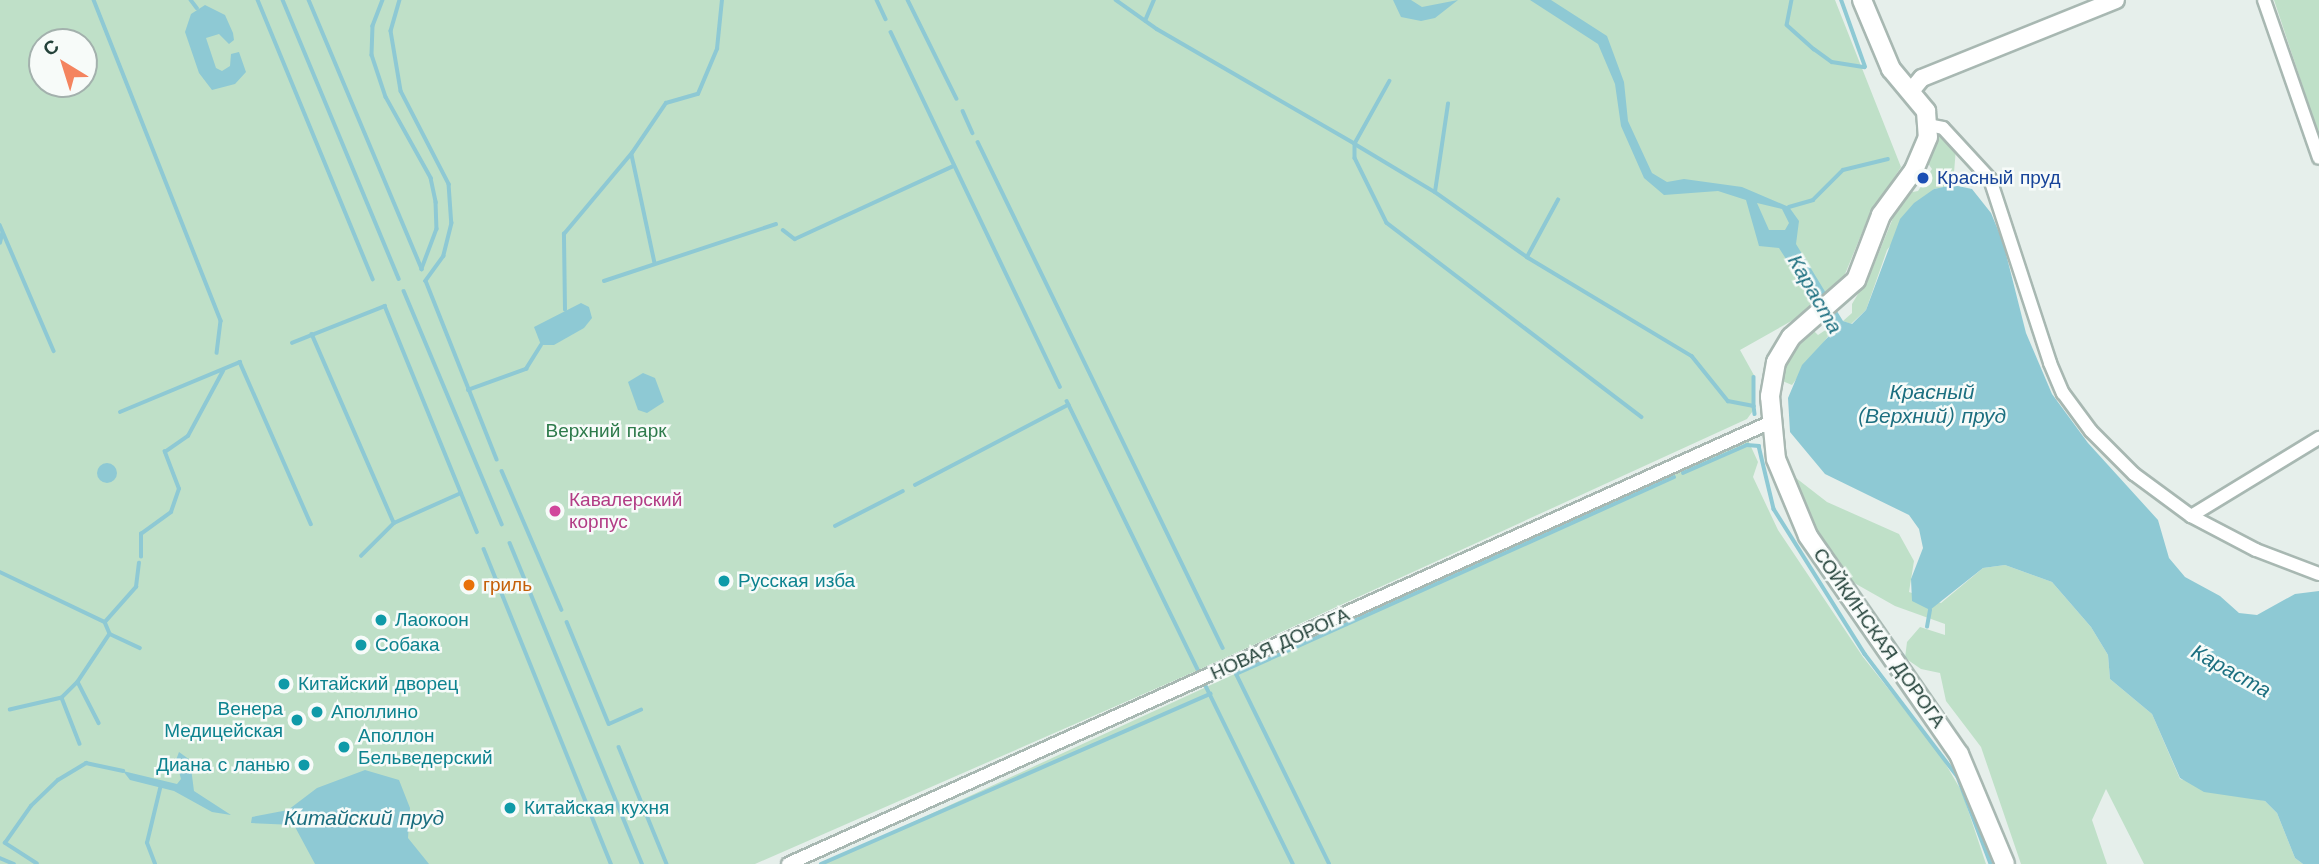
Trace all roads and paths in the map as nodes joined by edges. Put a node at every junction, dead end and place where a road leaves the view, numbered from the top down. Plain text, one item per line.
1 (1862, 0) edge
2 (2116, 0) edge
3 (2264, 0) edge
4 (1911, 91) junction
5 (1930, 125) junction
6 (2319, 158) edge
7 (1771, 422) junction
8 (2319, 438) edge
9 (2190, 516) junction
10 (2319, 574) edge
11 (788, 864) edge
12 (2005, 864) edge

1 - 4 main road
2 - 4 street
3 - 6 street
4 - 5 main road
5 - 7 main road, СОЙКИНСКАЯ ДОРОГА
5 - 9 street
7 - 11 street, НОВАЯ ДОРОГА
7 - 12 main road, СОЙКИНСКАЯ ДОРОГА
8 - 9 street
9 - 10 street

